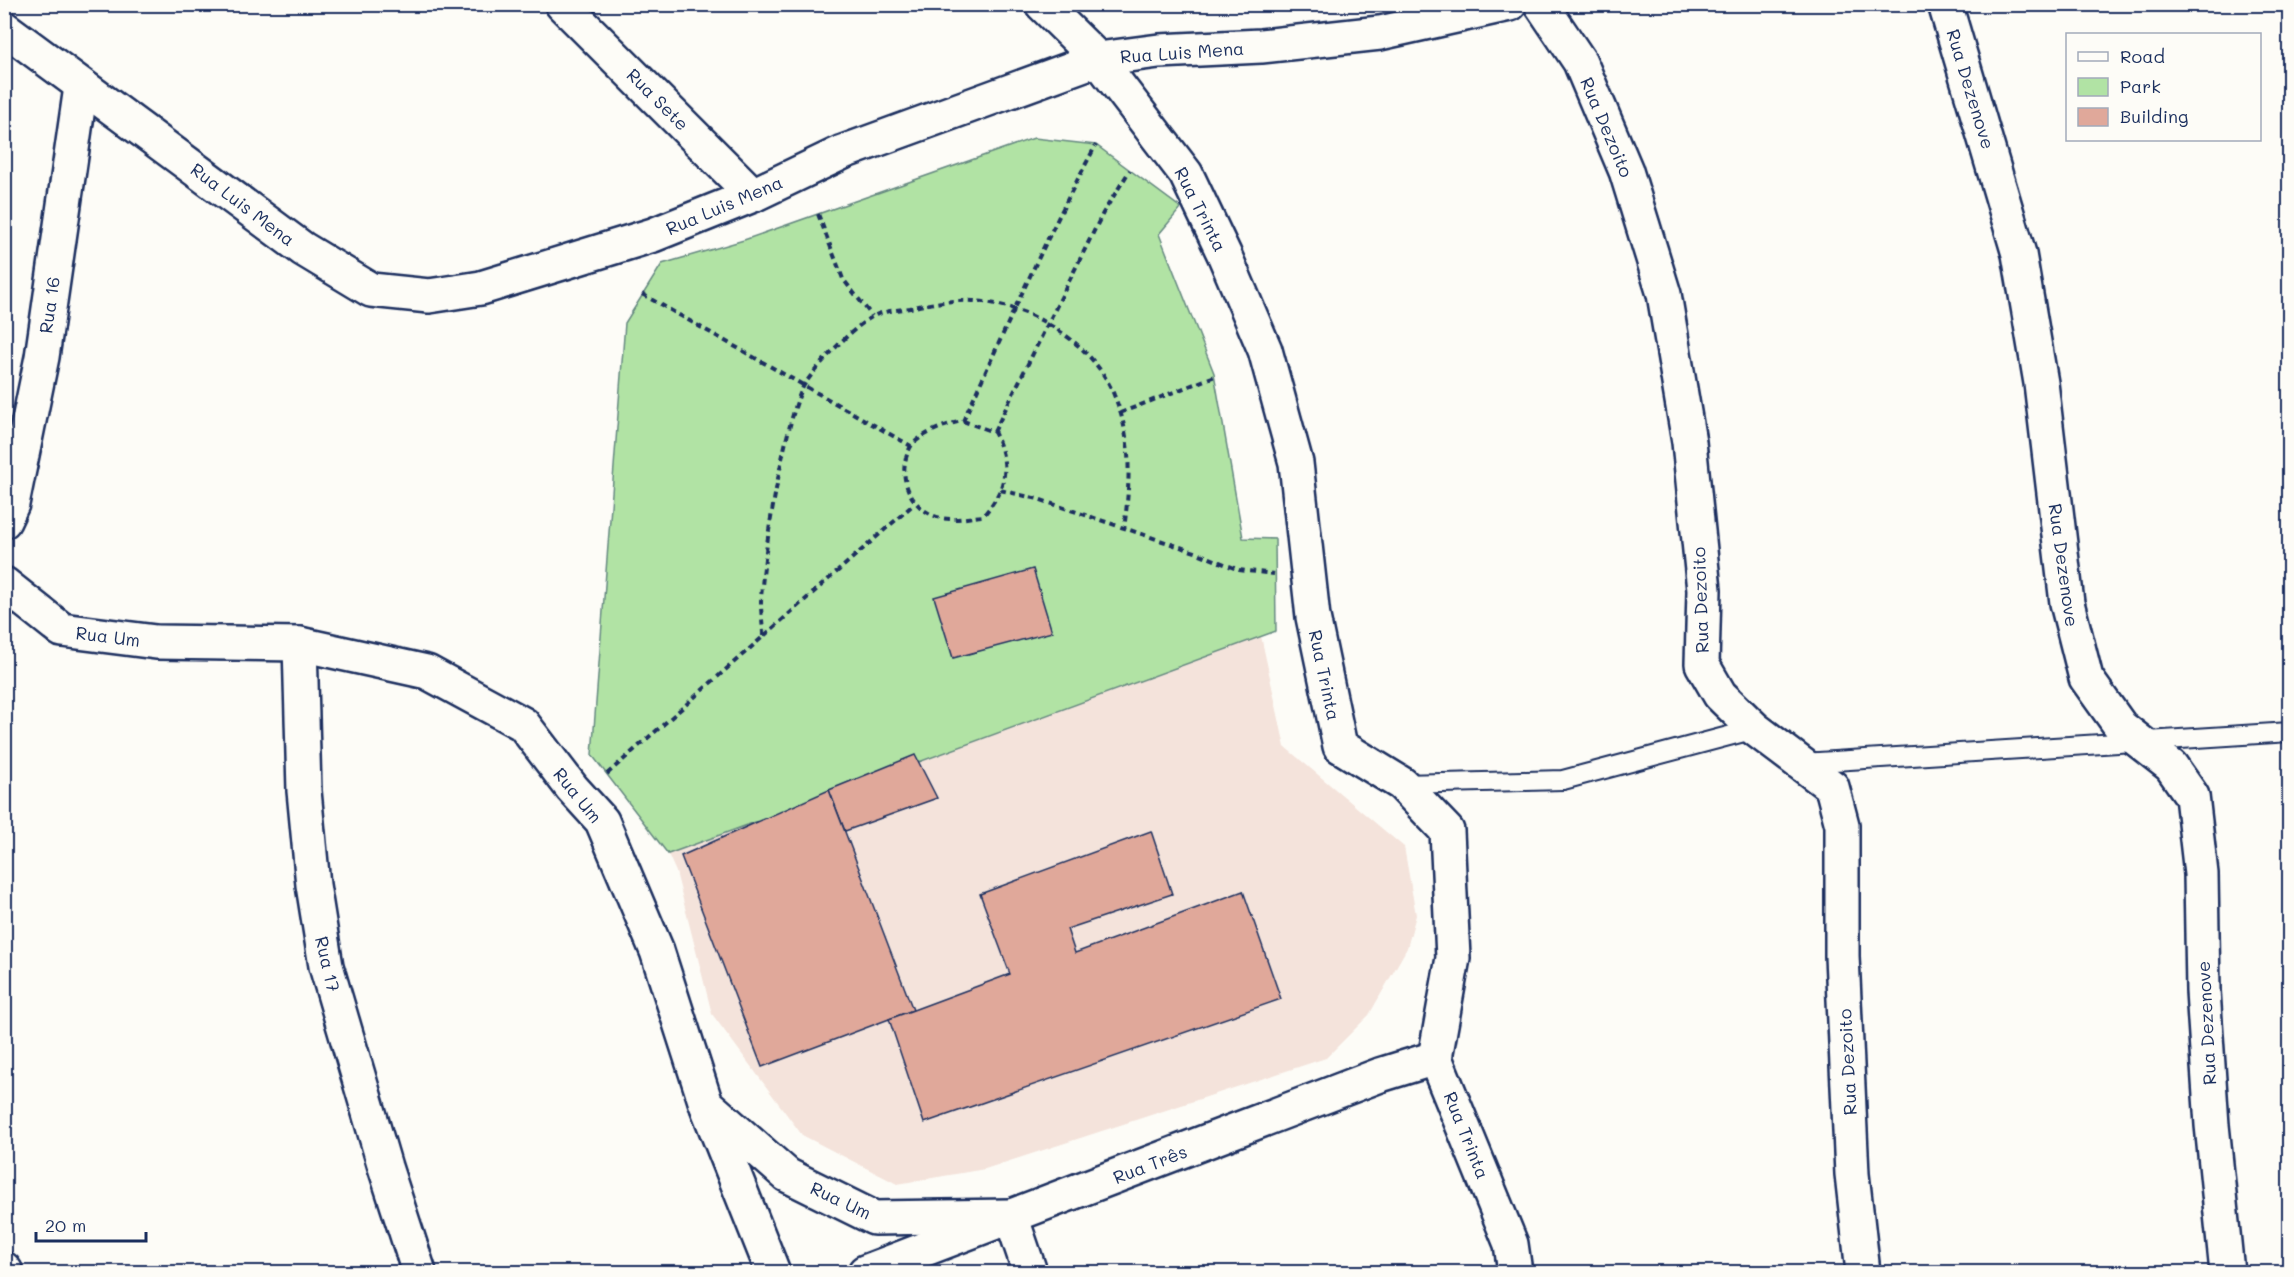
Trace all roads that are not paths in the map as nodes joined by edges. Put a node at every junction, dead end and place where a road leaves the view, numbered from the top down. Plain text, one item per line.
1 (562, 4) edge
2 (1042, 4) edge
3 (1541, 4) edge
4 (1946, 4) edge
5 (1490, 6) edge
6 (4, 28) edge
7 (1098, 60) junction
8 (81, 87) junction
9 (753, 195) junction
10 (4, 521) edge
11 (4, 584) edge
12 (300, 644) junction
13 (1755, 729) junction
14 (2289, 732) edge
15 (2138, 740) junction
16 (1803, 762) junction
17 (1402, 784) junction
18 (1435, 1058) junction
19 (706, 1104) junction
20 (1011, 1216) junction
21 (420, 1272) edge
22 (773, 1272) edge
23 (865, 1272) edge
24 (1030, 1272) edge
25 (1515, 1272) edge
26 (1863, 1272) edge
27 (2227, 1272) edge

1 - 9 street, Rua Sete
2 - 7 street, Rua Trinta
3 - 13 street, Rua Dezoito
4 - 15 street, Rua Dezenove
5 - 7 street, Rua Luis Mena
6 - 8 street, Rua Luis Mena
7 - 9 street, Rua Luis Mena
7 - 17 street, Rua Trinta
8 - 9 street, Rua Luis Mena
8 - 10 street, Rua 16
11 - 12 street, Rua Um
12 - 19 street, Rua Um
12 - 21 street, Rua 17
13 - 16 street, Rua Dezoito
13 - 17 lane
14 - 15 lane
15 - 16 lane
15 - 27 street, Rua Dezenove
16 - 26 street, Rua Dezoito
17 - 18 street, Rua Trinta
18 - 20 street, Rua Três
18 - 25 street, Rua Trinta
19 - 20 street, Rua Um
19 - 22 street
20 - 23 street, Rua Três
20 - 24 street

